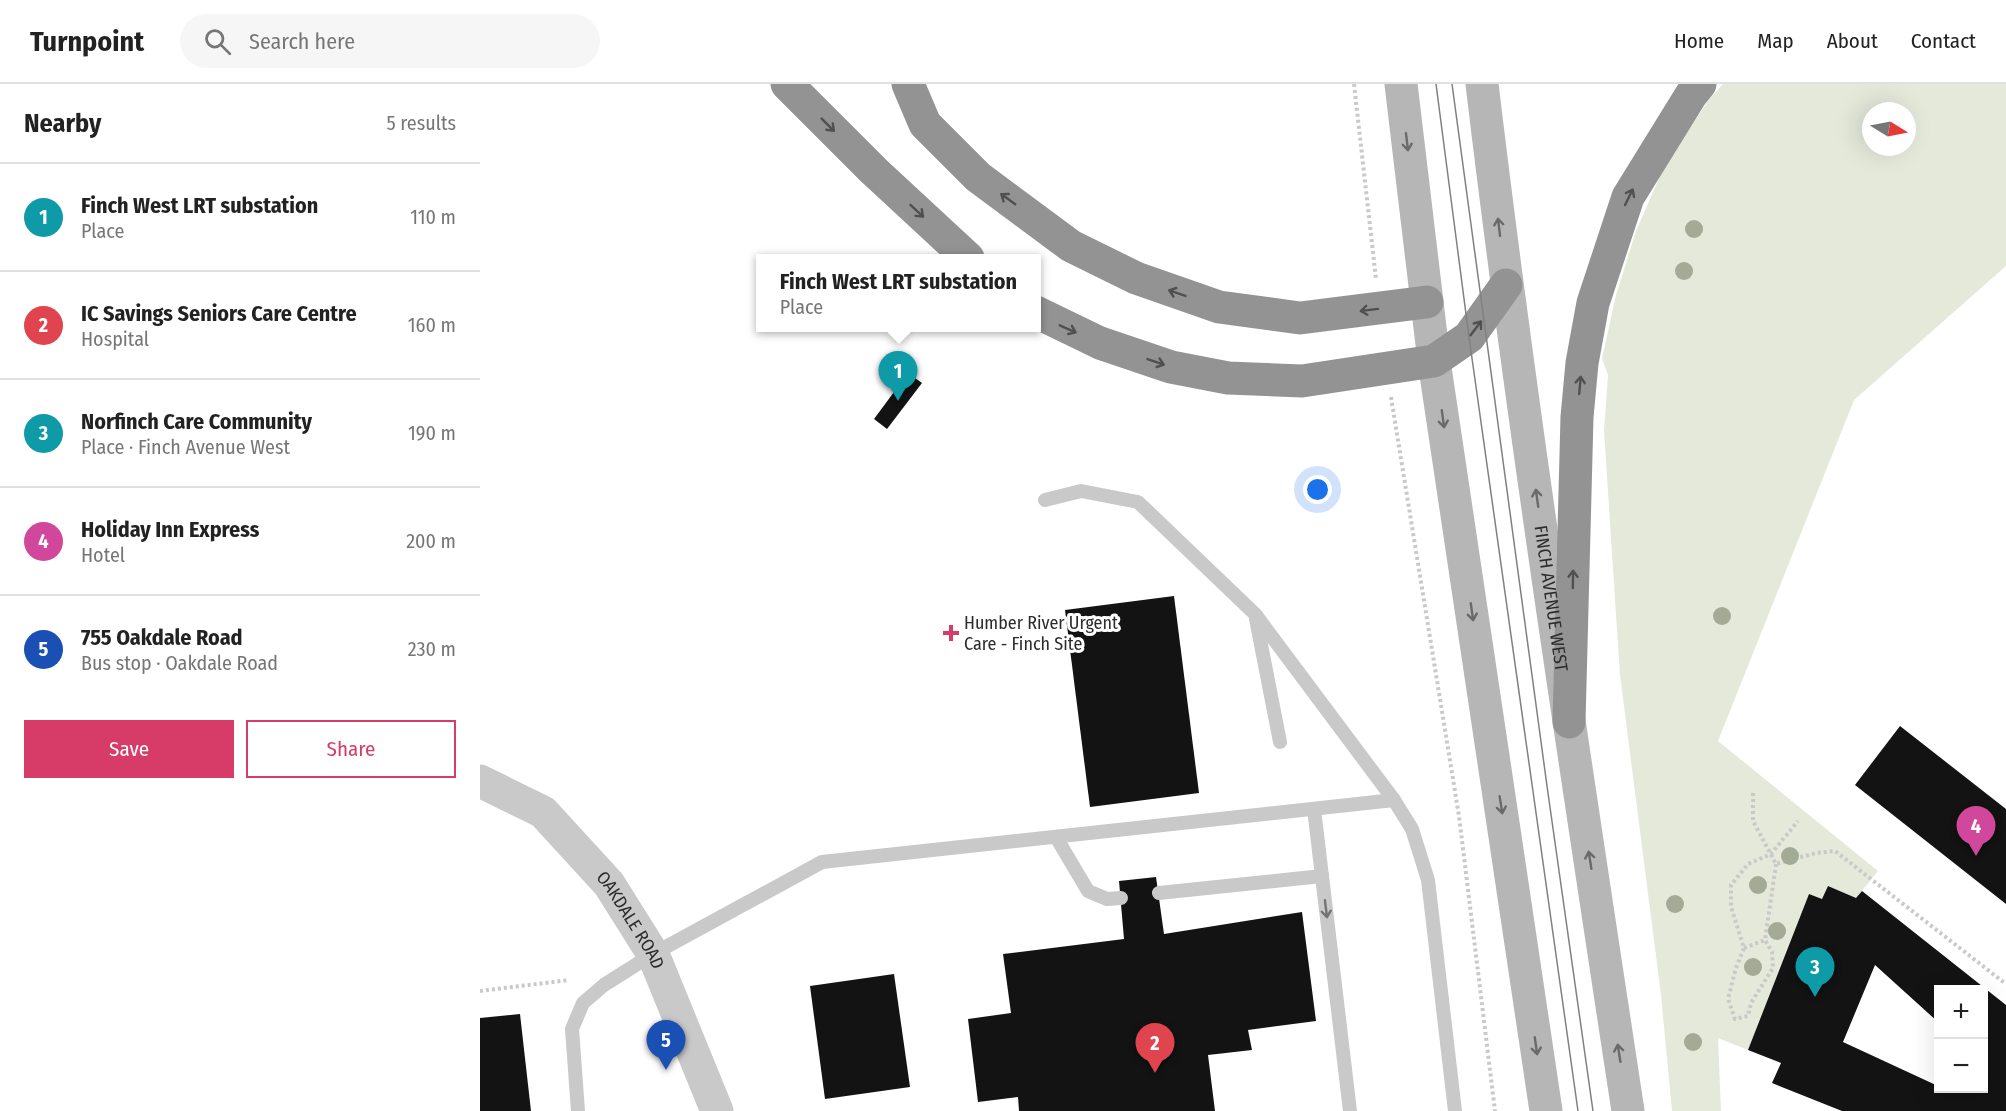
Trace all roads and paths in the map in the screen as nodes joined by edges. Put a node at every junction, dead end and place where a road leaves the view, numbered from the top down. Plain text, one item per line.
1 (787, 84) edge
2 (908, 84) edge
3 (1354, 84) edge
4 (1401, 84) edge
5 (1482, 84) edge
6 (1700, 84) edge
7 (964, 254) edge
8 (1376, 278) dead end
9 (1506, 285) junction
10 (1427, 302) junction
11 (1041, 314) edge
12 (1434, 361) junction
13 (1393, 412) dead end
14 (1045, 500) dead end
15 (1255, 614) junction
16 (1569, 722) junction
17 (1280, 742) dead end
18 (480, 781) edge
19 (1753, 793) dead end
20 (1394, 800) junction
21 (1314, 809) junction
22 (1798, 821) dead end
23 (1056, 837) junction
24 (1771, 854) junction
25 (1776, 864) junction
26 (1322, 876) junction
27 (1159, 893) dead end
28 (1121, 898) dead end
29 (1765, 940) junction
30 (1744, 948) junction
31 (653, 954) junction
32 (569, 980) dead end
33 (2006, 984) edge
34 (480, 992) edge
35 (578, 1111) edge
36 (717, 1111) edge
37 (1350, 1111) edge
38 (1455, 1111) edge
39 (1495, 1111) edge
40 (1546, 1111) edge
41 (1628, 1111) edge

1 -> 7 highway
10 -> 2 highway
3 - 8 path
4 -> 10 main road
9 -> 5 main road, FINCH AVENUE WEST
16 -> 6 highway
12 -> 9 highway
16 -> 9 main road, FINCH AVENUE WEST
10 - 12 main road
11 -> 12 highway
12 -> 40 main road
13 - 39 path
14 - 15 lane
15 - 17 lane
15 - 20 lane
41 -> 16 main road, FINCH AVENUE WEST
18 - 31 street, OAKDALE ROAD
19 - 24 path
20 - 21 lane
20 - 38 lane
21 - 23 lane
21 - 26 lane
22 - 24 path
23 - 28 lane
23 - 31 lane
24 - 25 path
24 - 30 path
25 - 29 path
25 - 33 path
26 - 27 lane
26 -> 37 lane
29 - 30 path
29 - 30 path
31 - 35 lane
31 - 36 street, OAKDALE ROAD
32 - 34 path

